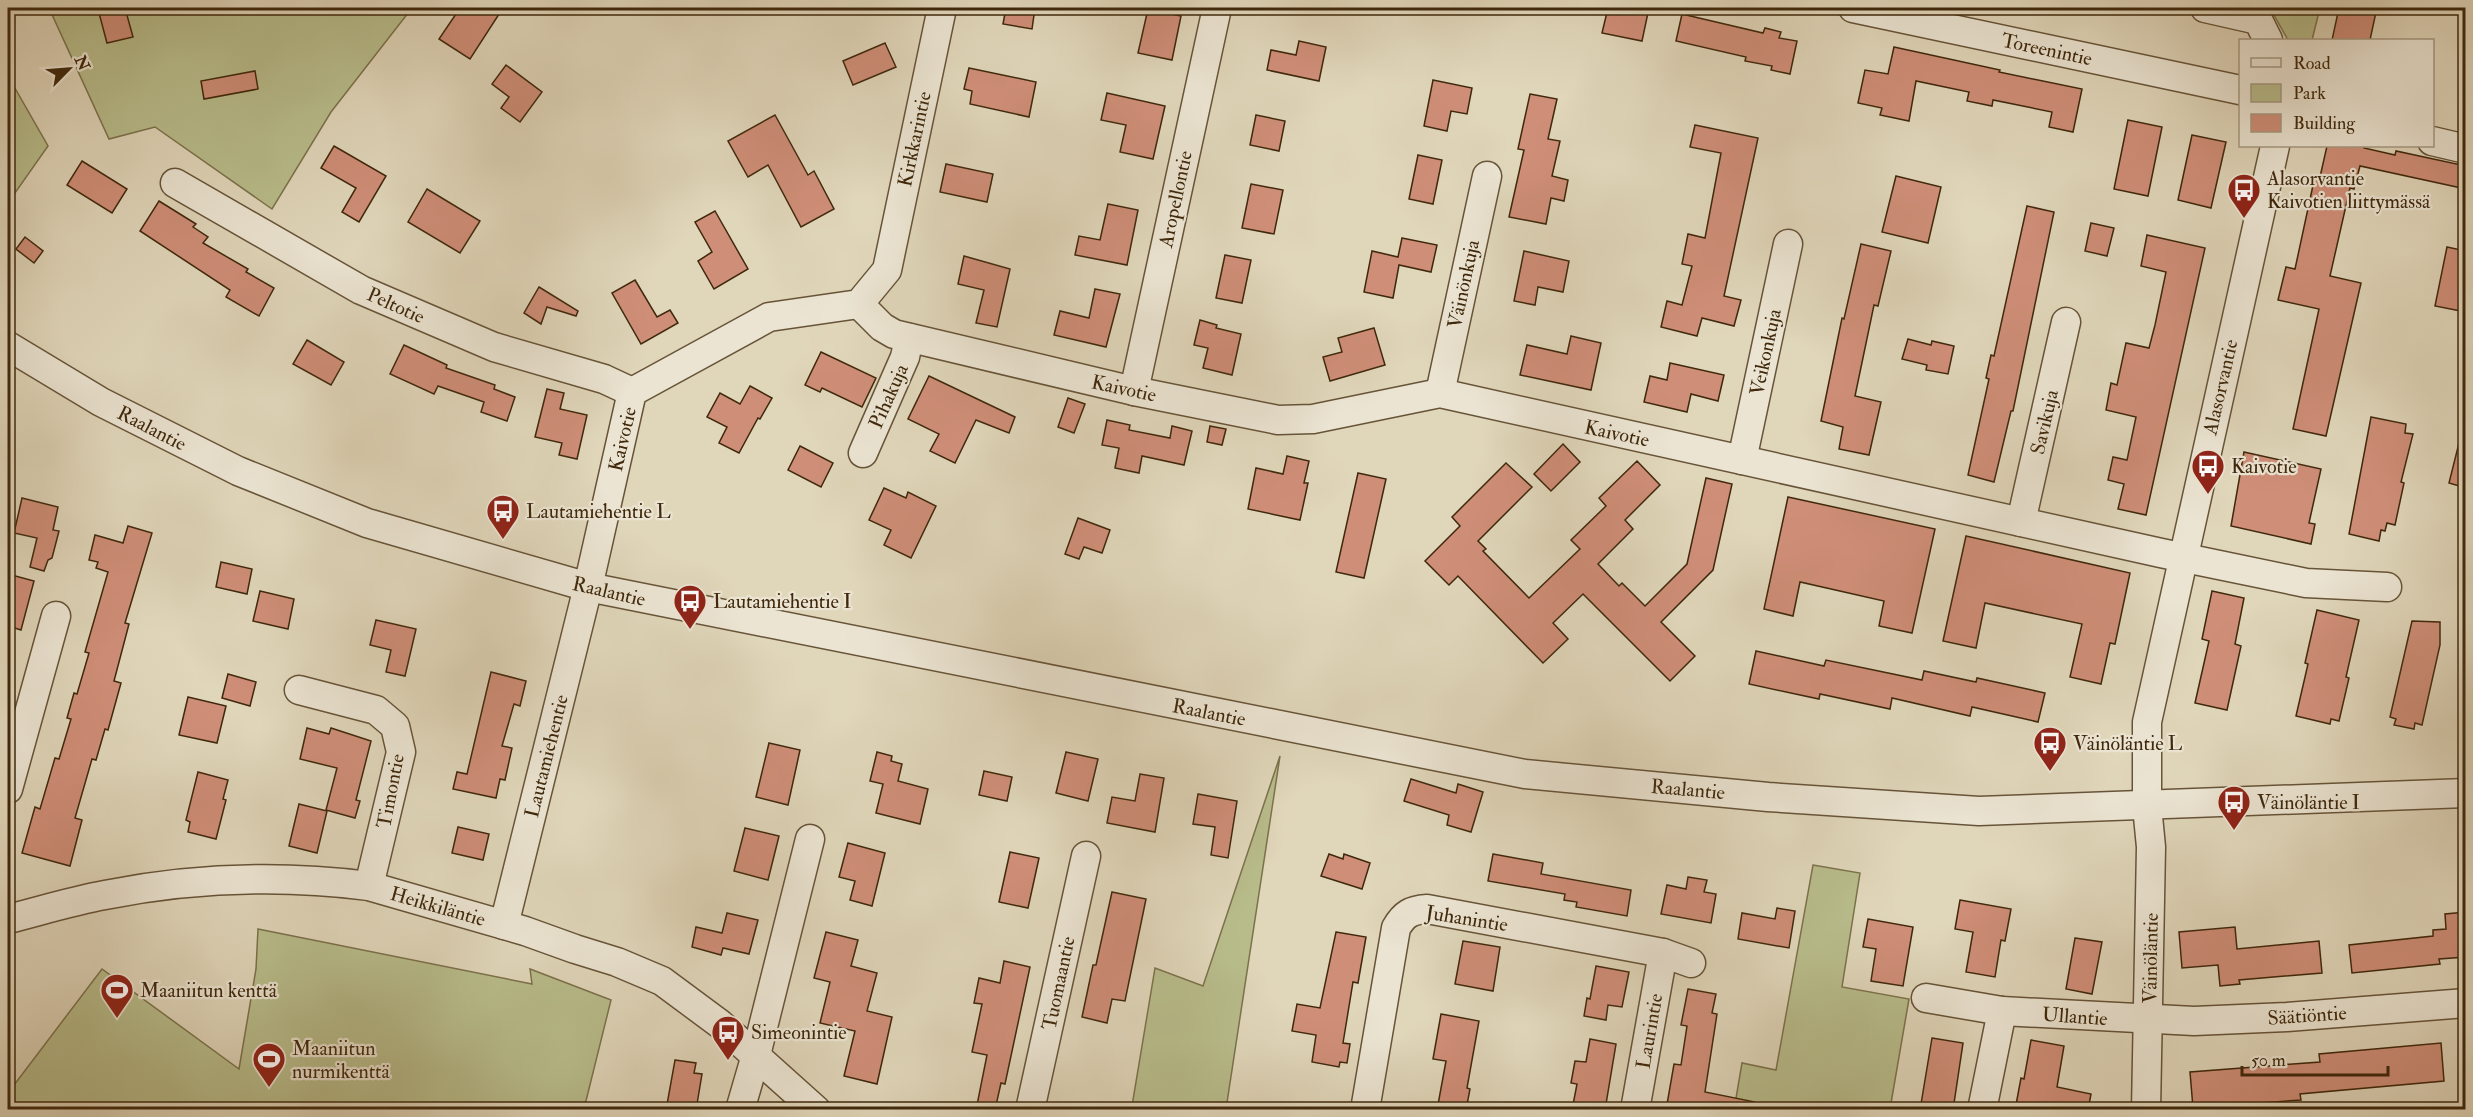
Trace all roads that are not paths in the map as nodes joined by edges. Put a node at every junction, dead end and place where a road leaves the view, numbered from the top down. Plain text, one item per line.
1 (942, 8) edge
2 (1217, 8) edge
3 (1853, 8) edge
4 (2205, 8) edge
5 (1911, 13) edge
6 (2268, 39) edge
7 (2239, 90) edge
8 (2434, 141) edge
9 (2275, 147) edge
10 (2466, 149) edge
11 (1487, 176) dead end
12 (175, 183) dead end
13 (1788, 244) dead end
14 (859, 304) junction
15 (2066, 322) dead end
16 (909, 338) junction
17 (8, 346) edge
18 (1134, 391) junction
19 (632, 392) junction
20 (1440, 393) junction
21 (863, 453) dead end
22 (1742, 460) junction
23 (2021, 522) junction
24 (2182, 558) junction
25 (2387, 586) dead end
26 (588, 587) junction
27 (57, 616) dead end
28 (299, 690) dead end
29 (8, 789) edge
30 (2466, 793) edge
31 (2147, 806) junction
32 (810, 839) dead end
33 (1086, 856) dead end
34 (369, 886) junction
35 (8, 919) edge
36 (504, 925) junction
37 (1663, 954) junction
38 (1691, 963) dead end
39 (1926, 998) dead end
40 (2466, 1003) edge
41 (2002, 1011) junction
42 (2149, 1020) junction
43 (756, 1055) junction
44 (740, 1110) edge
45 (816, 1110) edge
46 (1030, 1110) edge
47 (1365, 1110) edge
48 (1635, 1110) edge
49 (1982, 1110) edge
50 (2146, 1110) edge

1 - 14 street, Kirkkarintie
2 - 18 street, Aropellontie
3 - 5 street, Toreenintie
4 - 6 street
5 - 7 street, Toreenintie
8 - 10 street
9 - 24 street, Alasorvantie
11 - 20 street, Väinönkuja
12 - 19 street, Peltotie
13 - 22 street, Veikonkuja
14 - 16 street, Kaivotie
14 - 19 street, Kaivotie
15 - 23 street, Savikuja
16 - 18 street, Kaivotie
16 - 21 street, Pihakuja
17 - 26 street, Raalantie
18 - 20 street, Kaivotie
19 - 26 street, Kaivotie
20 - 22 street, Kaivotie
22 - 23 street, Kaivotie
23 - 24 street, Kaivotie
24 - 25 street, Kaivotie
24 - 31 street, Alasorvantie
26 - 31 street, Raalantie
26 - 36 street, Lautamiehentie
27 - 29 street
28 - 34 street, Timontie
30 - 31 street, Raalantie
31 - 42 street, Väinöläntie
32 - 43 street
33 - 46 street, Tuomaantie
34 - 35 street, Heikkiläntie
34 - 36 street, Heikkiläntie
36 - 43 street, Heikkiläntie
37 - 38 street, Juhanintie
37 - 47 street, Juhanintie
37 - 48 street, Laurintie
39 - 41 street, Ullantie
40 - 42 street, Säätiöntie
41 - 42 street, Ullantie
41 - 49 street
42 - 50 street, Väinöläntie
43 - 44 street
43 - 45 street, Heikkiläntie

